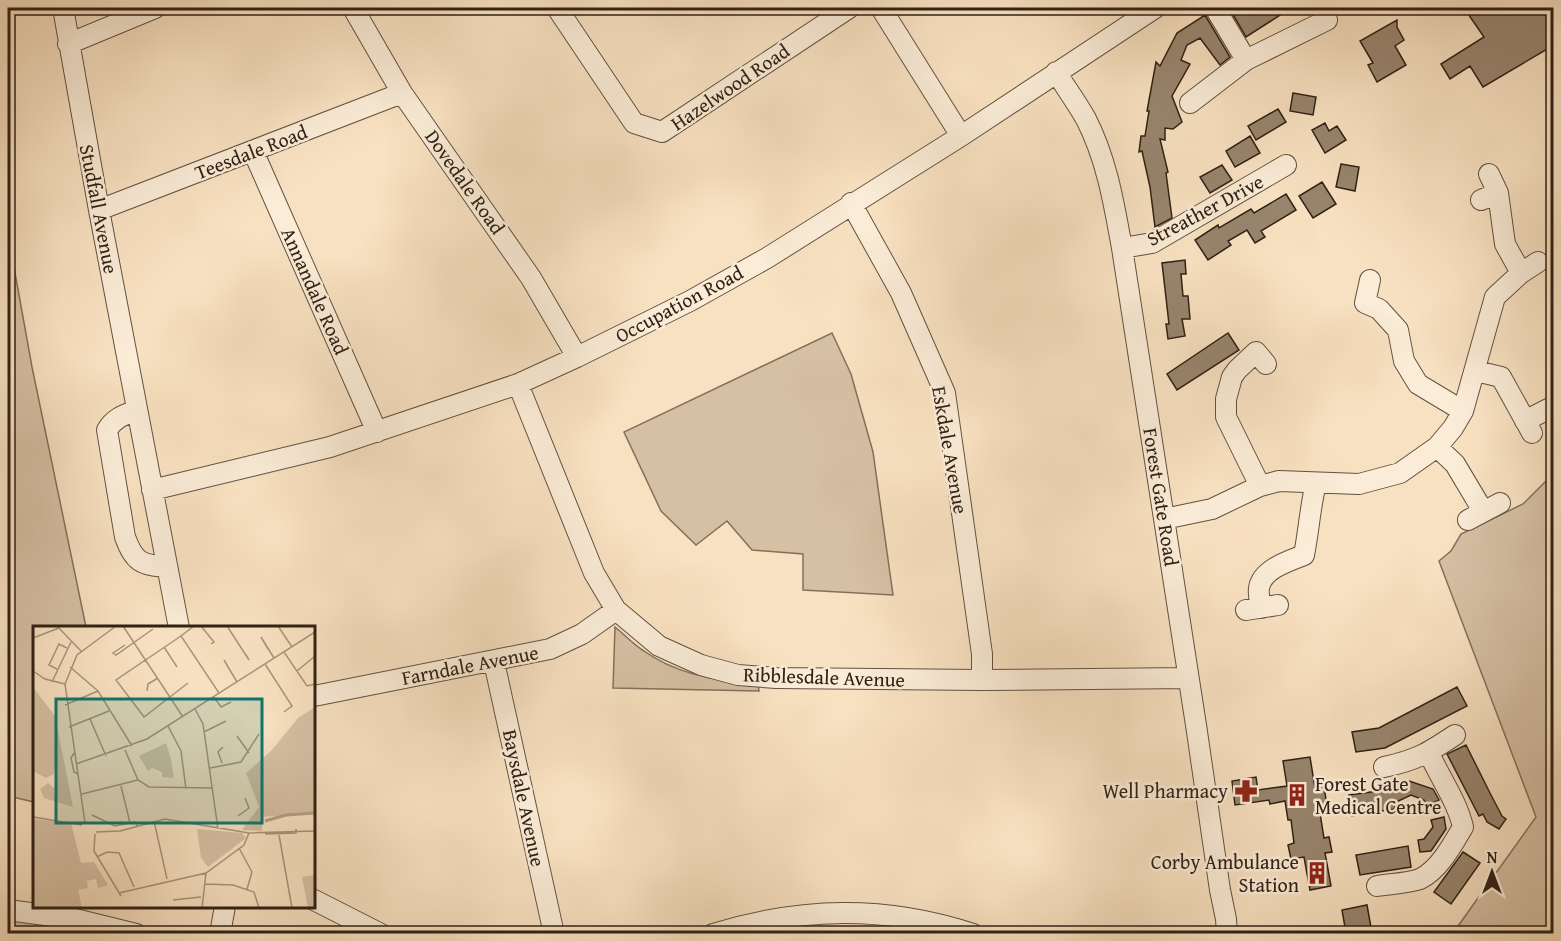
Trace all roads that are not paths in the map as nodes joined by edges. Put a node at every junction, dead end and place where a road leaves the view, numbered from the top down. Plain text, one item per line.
1 (63, 8) edge
2 (155, 8) edge
3 (353, 8) edge
4 (557, 8) edge
5 (849, 8) edge
6 (881, 8) edge
7 (1155, 8) edge
8 (1215, 8) edge
9 (1328, 20) dead end
10 (68, 44) junction
11 (1246, 60) junction
12 (1056, 72) junction
13 (402, 93) junction
14 (1190, 103) dead end
15 (960, 136) junction
16 (253, 151) junction
17 (1286, 165) dead end
18 (1490, 174) dead end
19 (851, 203) junction
20 (99, 210) junction
21 (1122, 248) junction
22 (1538, 262) dead end
23 (1521, 273) junction
24 (1370, 280) dead end
25 (577, 357) junction
26 (1266, 364) dead end
27 (1476, 371) junction
28 (518, 384) junction
29 (1548, 409) dead end
30 (137, 410) junction
31 (1463, 411) junction
32 (376, 432) junction
33 (1437, 447) junction
34 (1316, 483) junction
35 (1260, 486) junction
36 (152, 490) junction
37 (1484, 511) dead end
38 (1164, 519) junction
39 (167, 567) junction
40 (1261, 608) dead end
41 (616, 610) junction
42 (179, 626) edge
43 (494, 662) junction
44 (1188, 678) junction
45 (982, 680) junction
46 (315, 696) edge
47 (1455, 735) dead end
48 (1429, 753) junction
49 (1384, 767) dead end
50 (1377, 886) dead end
51 (315, 900) edge
52 (225, 908) edge
53 (8, 910) edge
54 (739, 930) edge
55 (136, 933) edge
56 (220, 933) edge
57 (381, 933) edge
58 (554, 933) edge
59 (713, 933) edge
60 (973, 933) edge
61 (1227, 933) edge

1 - 10 street, Studfall Avenue
2 - 10 street
3 - 13 street, Dovedale Road
4 - 5 street, Hazelwood Road
6 - 15 street
7 - 12 street, Occupation Road
8 - 11 street
9 - 11 street
10 - 20 street, Studfall Avenue
11 - 14 street
12 - 15 street, Occupation Road
12 - 21 street, Forest Gate Road
13 - 16 street, Teesdale Road
13 - 25 street, Dovedale Road
15 - 19 street, Occupation Road
16 - 20 street, Teesdale Road
16 - 32 street, Annandale Road
17 - 21 street, Streather Drive
18 - 23 street
19 - 25 street, Occupation Road
19 - 45 street, Eskdale Avenue
20 - 30 street, Studfall Avenue
21 - 38 street, Forest Gate Road
22 - 23 street
23 - 27 street
24 - 31 street
25 - 28 street, Occupation Road
26 - 35 street
27 - 29 street
27 - 31 street
28 - 32 street, Occupation Road
28 - 41 street, Ribblesdale Avenue
30 - 36 street, Studfall Avenue
30 - 39 street
31 - 33 street
32 - 36 street, Occupation Road
33 - 34 street
33 - 37 street
34 - 35 street
34 - 40 street
35 - 38 street
36 - 39 street, Studfall Avenue
38 - 44 street, Forest Gate Road
39 - 42 street, Studfall Avenue
41 - 43 street, Farndale Avenue
41 - 45 street, Ribblesdale Avenue
43 - 46 street, Farndale Avenue
43 - 58 street, Baysdale Avenue
44 - 45 street, Ribblesdale Avenue
44 - 61 street, Forest Gate Road
47 - 48 street
48 - 49 street
48 - 50 street
51 - 57 street
52 - 56 street
53 - 55 street
54 - 59 street
54 - 60 street

